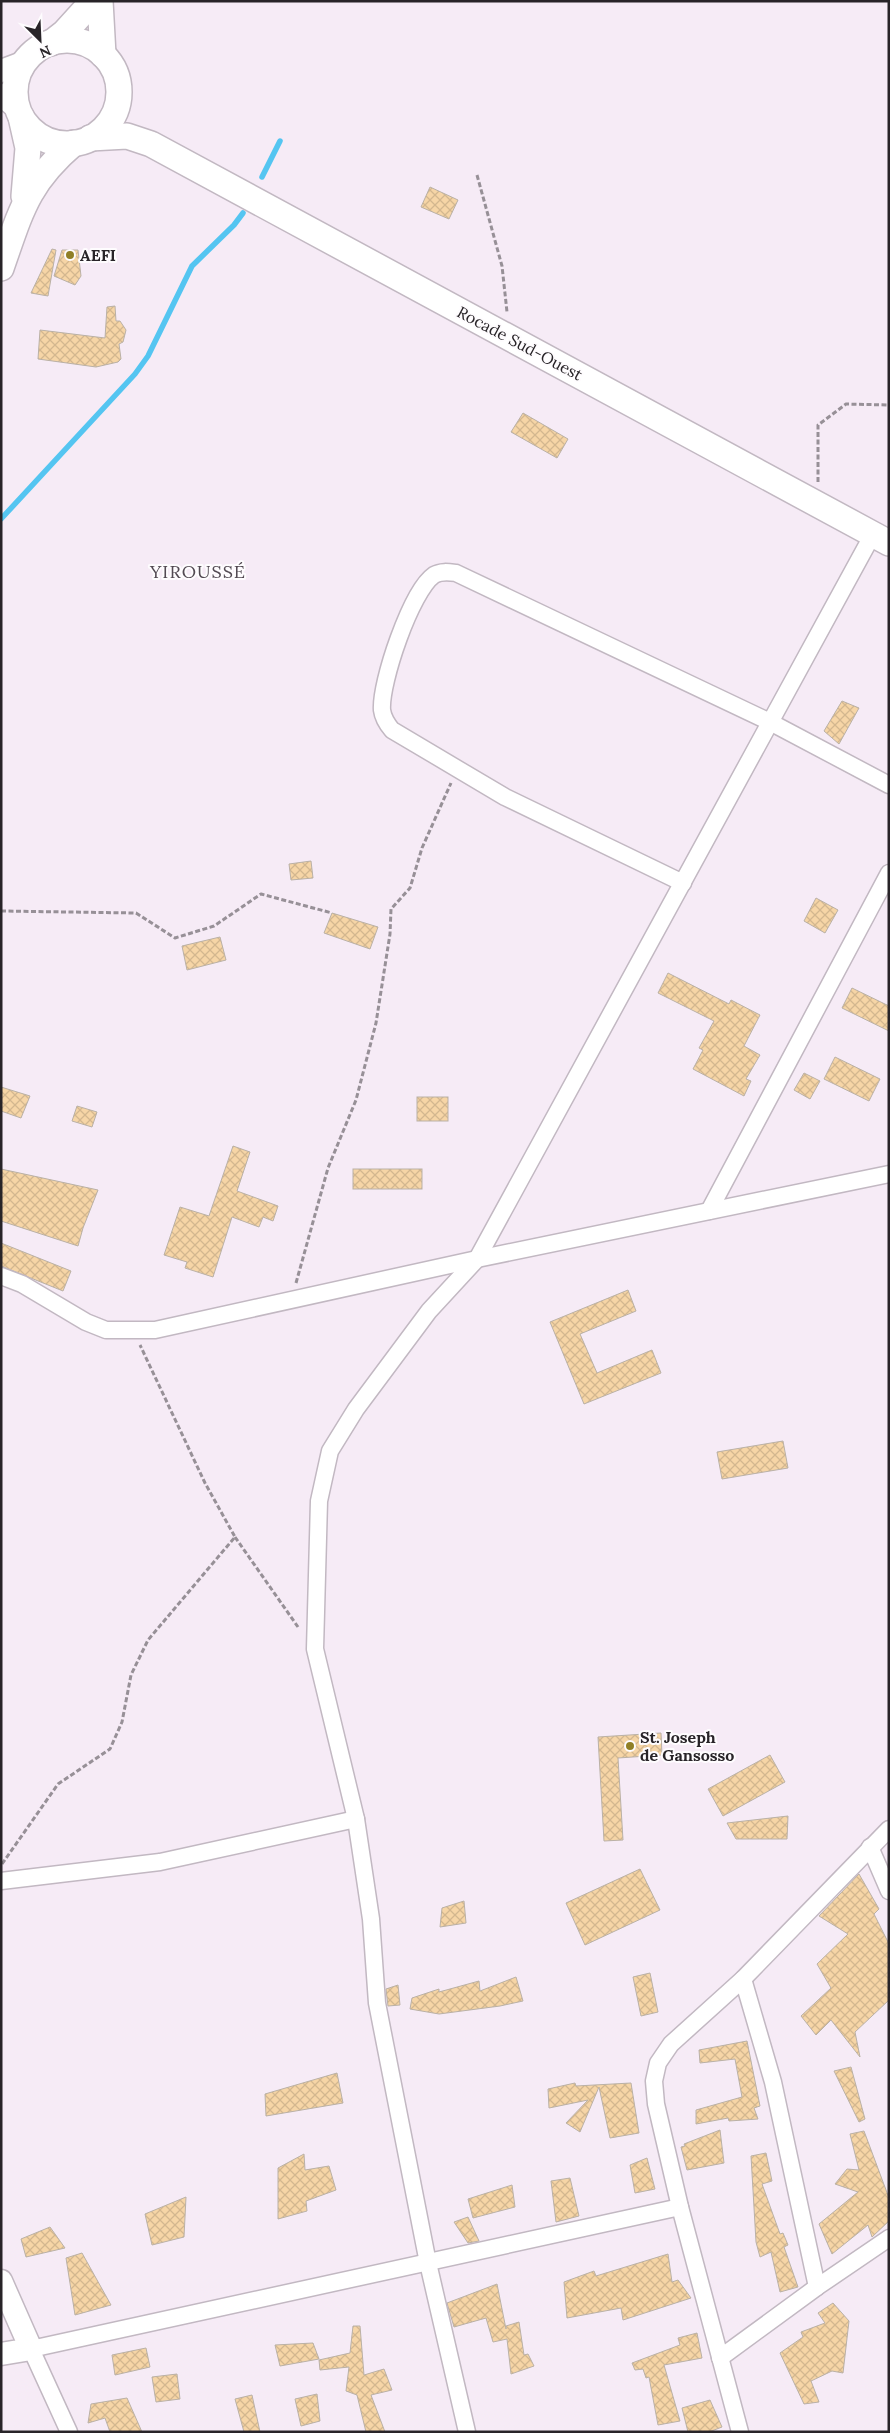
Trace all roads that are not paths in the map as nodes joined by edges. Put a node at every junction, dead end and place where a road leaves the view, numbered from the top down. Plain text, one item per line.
1 (93, 1) edge
2 (100, 1) edge
3 (51, 43) junction
4 (103, 55) junction
5 (25, 62) junction
6 (1, 71) edge
7 (119, 92) junction
8 (13, 106) edge
9 (82, 140) junction
10 (151, 144) junction
11 (23, 204) junction
12 (1, 268) edge
13 (881, 539) edge
14 (770, 722) junction
15 (889, 785) edge
16 (889, 873) edge
17 (682, 883) junction
18 (889, 1174) edge
19 (708, 1211) junction
20 (477, 1259) junction
21 (1, 1276) edge
22 (356, 1819) junction
23 (889, 1828) edge
24 (870, 1847) junction
25 (1, 1880) edge
26 (889, 1890) edge
27 (743, 1979) junction
28 (680, 2207) junction
29 (889, 2238) edge
30 (428, 2263) junction
31 (1, 2281) edge
32 (817, 2287) junction
33 (31, 2349) junction
34 (1, 2354) edge
35 (720, 2358) junction
36 (69, 2432) edge
37 (467, 2432) edge
38 (740, 2432) edge

1 - 3 main road
2 - 4 main road
3 - 4 main road
3 - 5 main road
4 - 7 main road
5 - 6 street
5 - 8 main road
7 - 9 main road
7 - 10 main road, Rocade Sud-Ouest
8 - 9 main road
8 - 11 main road
9 - 10 main road, Rocade Sud-Ouest
9 - 11 main road
10 - 13 main road, Rocade Sud-Ouest
11 - 12 main road
13 - 14 street
14 - 15 street
14 - 17 street
14 - 17 street
16 - 19 street
17 - 20 street
18 - 19 street
19 - 20 street
20 - 21 street
20 - 22 street
22 - 25 street
22 - 30 street
23 - 24 street
24 - 26 street
24 - 27 street
27 - 28 street
27 - 32 street
28 - 30 street
28 - 35 street
29 - 32 street
30 - 33 street
30 - 37 street
31 - 33 street
32 - 35 street
33 - 34 street
33 - 36 street
35 - 38 street

